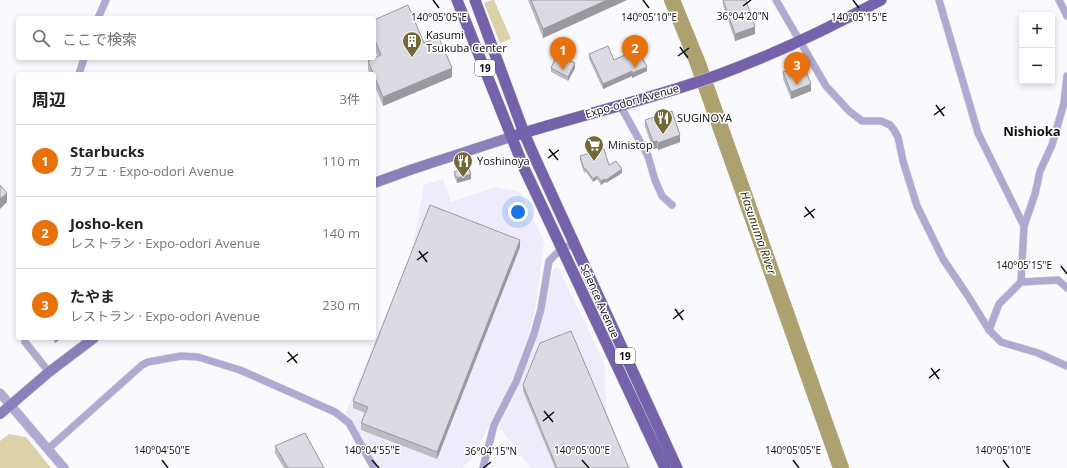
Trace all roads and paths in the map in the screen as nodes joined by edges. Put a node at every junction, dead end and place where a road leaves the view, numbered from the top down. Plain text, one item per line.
1 (106, 0) edge
2 (457, 0) edge
3 (475, 0) edge
4 (776, 0) edge
5 (881, 0) edge
6 (939, 0) edge
7 (1059, 0) edge
8 (99, 16) edge
9 (1067, 16) edge
10 (800, 42) junction
11 (83, 60) edge
12 (80, 72) edge
13 (1067, 76) edge
14 (620, 105) junction
15 (524, 133) junction
16 (511, 137) junction
17 (376, 182) edge
18 (672, 205) dead end
19 (1024, 226) junction
20 (574, 244) junction
21 (561, 249) junction
22 (1022, 282) junction
23 (1067, 288) edge
24 (989, 330) junction
25 (25, 340) edge
26 (91, 340) edge
27 (1067, 366) edge
28 (49, 372) junction
29 (0, 393) edge
30 (10, 404) junction
31 (0, 414) edge
32 (48, 449) junction
33 (64, 468) edge
34 (374, 468) edge
35 (483, 468) edge
36 (665, 468) edge
37 (677, 468) edge

1 - 8 street
2 - 16 main road, 19
3 - 15 main road, 19
4 - 10 street
5 - 10 main road, Expo-odori Avenue
6 - 19 street
7 - 9 street
10 - 14 main road, Expo-odori Avenue
10 - 24 street
11 - 12 street
13 - 19 street
14 - 15 main road, Expo-odori Avenue
14 - 18 street
15 - 16 main road, Expo-odori Avenue
15 - 20 main road, Science Avenue / 19
16 - 17 main road, Expo-odori Avenue
16 - 21 main road, Science Avenue / 19
19 - 22 street
20 - 21 street
20 - 37 main road, Science Avenue / 19
21 - 35 street
21 - 36 main road, Science Avenue / 19
22 - 23 street
22 - 24 street
24 - 27 street
25 - 28 street
26 - 28 main road
28 - 30 main road
29 - 30 street
30 - 31 main road
30 - 32 street
32 - 33 street
32 - 34 street

